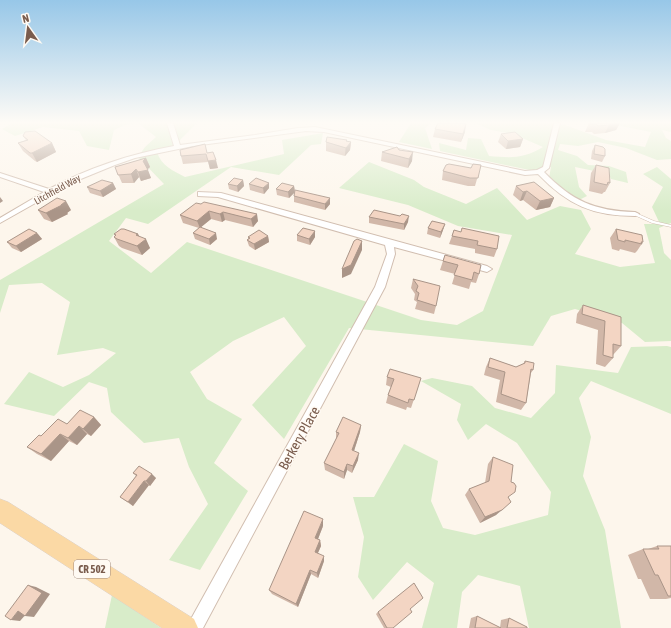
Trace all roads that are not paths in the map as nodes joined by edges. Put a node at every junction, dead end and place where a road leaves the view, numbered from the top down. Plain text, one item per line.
1 (149, 152) edge
2 (428, 152) edge
3 (550, 152) edge
4 (540, 172) junction
5 (0, 175) edge
6 (50, 192) junction
7 (201, 194) dead end
8 (635, 214) joint
9 (0, 222) edge
10 (671, 226) edge
11 (389, 243) junction
12 (487, 269) dead end
13 (0, 510) edge
14 (185, 628) edge
15 (194, 628) edge

1 - 6 street, Litchfield Way
2 - 4 street, Litchfield Way
3 - 4 street
4 - 8 street
5 - 6 street
6 - 9 street, Litchfield Way
7 - 11 street
8 - 10 lane
11 - 12 street
11 - 15 street, Berkery Place
13 - 14 main road, CR 502

